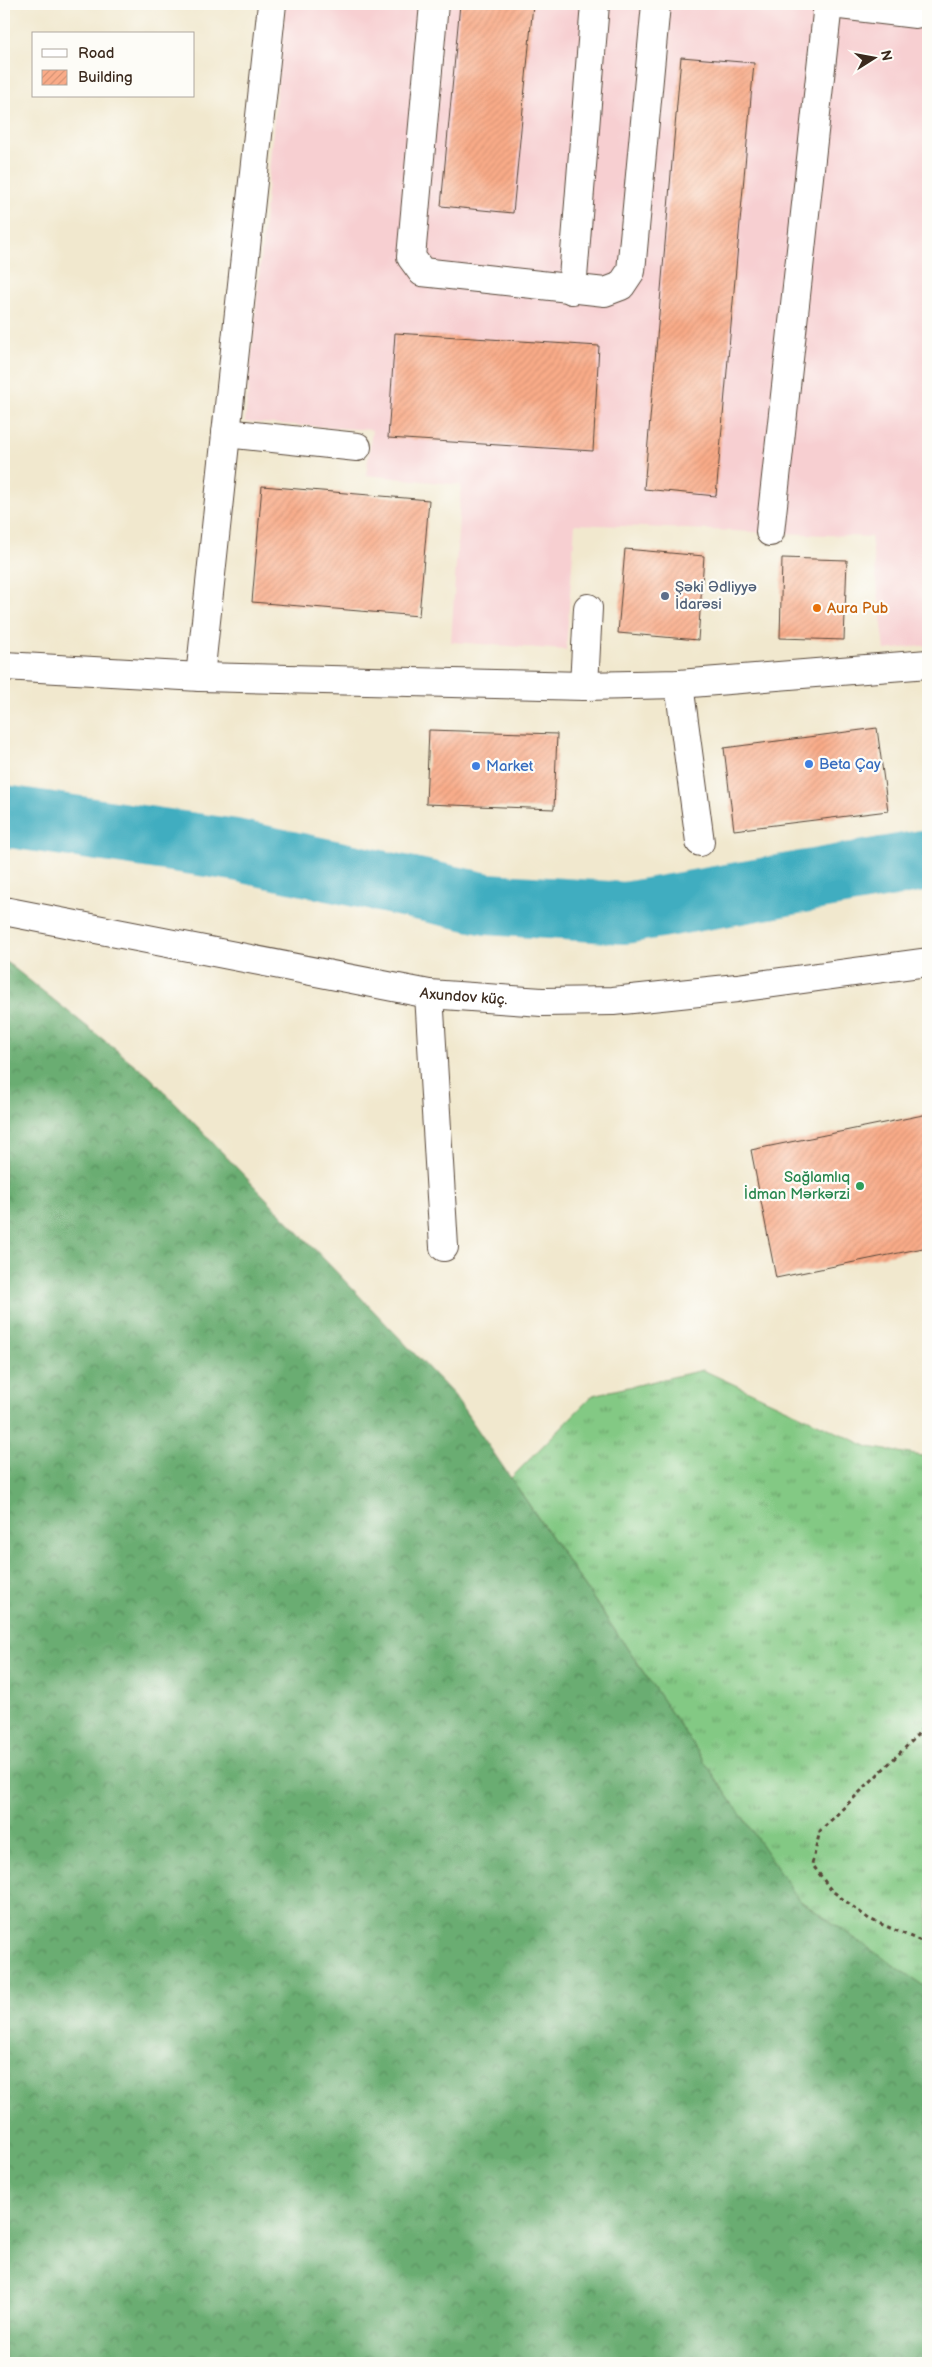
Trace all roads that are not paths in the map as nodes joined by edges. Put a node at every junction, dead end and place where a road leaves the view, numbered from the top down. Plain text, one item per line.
1 (272, 4) edge
2 (434, 4) edge
3 (595, 4) edge
4 (656, 4) edge
5 (828, 4) edge
6 (832, 4) edge
7 (916, 14) dead end
8 (572, 290) junction
9 (226, 433) junction
10 (356, 447) dead end
11 (770, 532) dead end
12 (588, 608) dead end
13 (928, 664) edge
14 (4, 666) edge
15 (200, 677) junction
16 (679, 684) junction
17 (584, 686) junction
18 (700, 842) dead end
19 (4, 911) edge
20 (928, 962) edge
21 (429, 994) junction
22 (444, 1246) dead end

1 - 9 street
2 - 8 street
3 - 8 street
4 - 8 street
5 - 11 street
6 - 7 street
9 - 10 street
9 - 15 street
12 - 17 street
13 - 16 street
14 - 15 street
15 - 17 street
16 - 17 street
16 - 18 street
19 - 21 street, Axundov küç.
20 - 21 street, Axundov küç.
21 - 22 street

